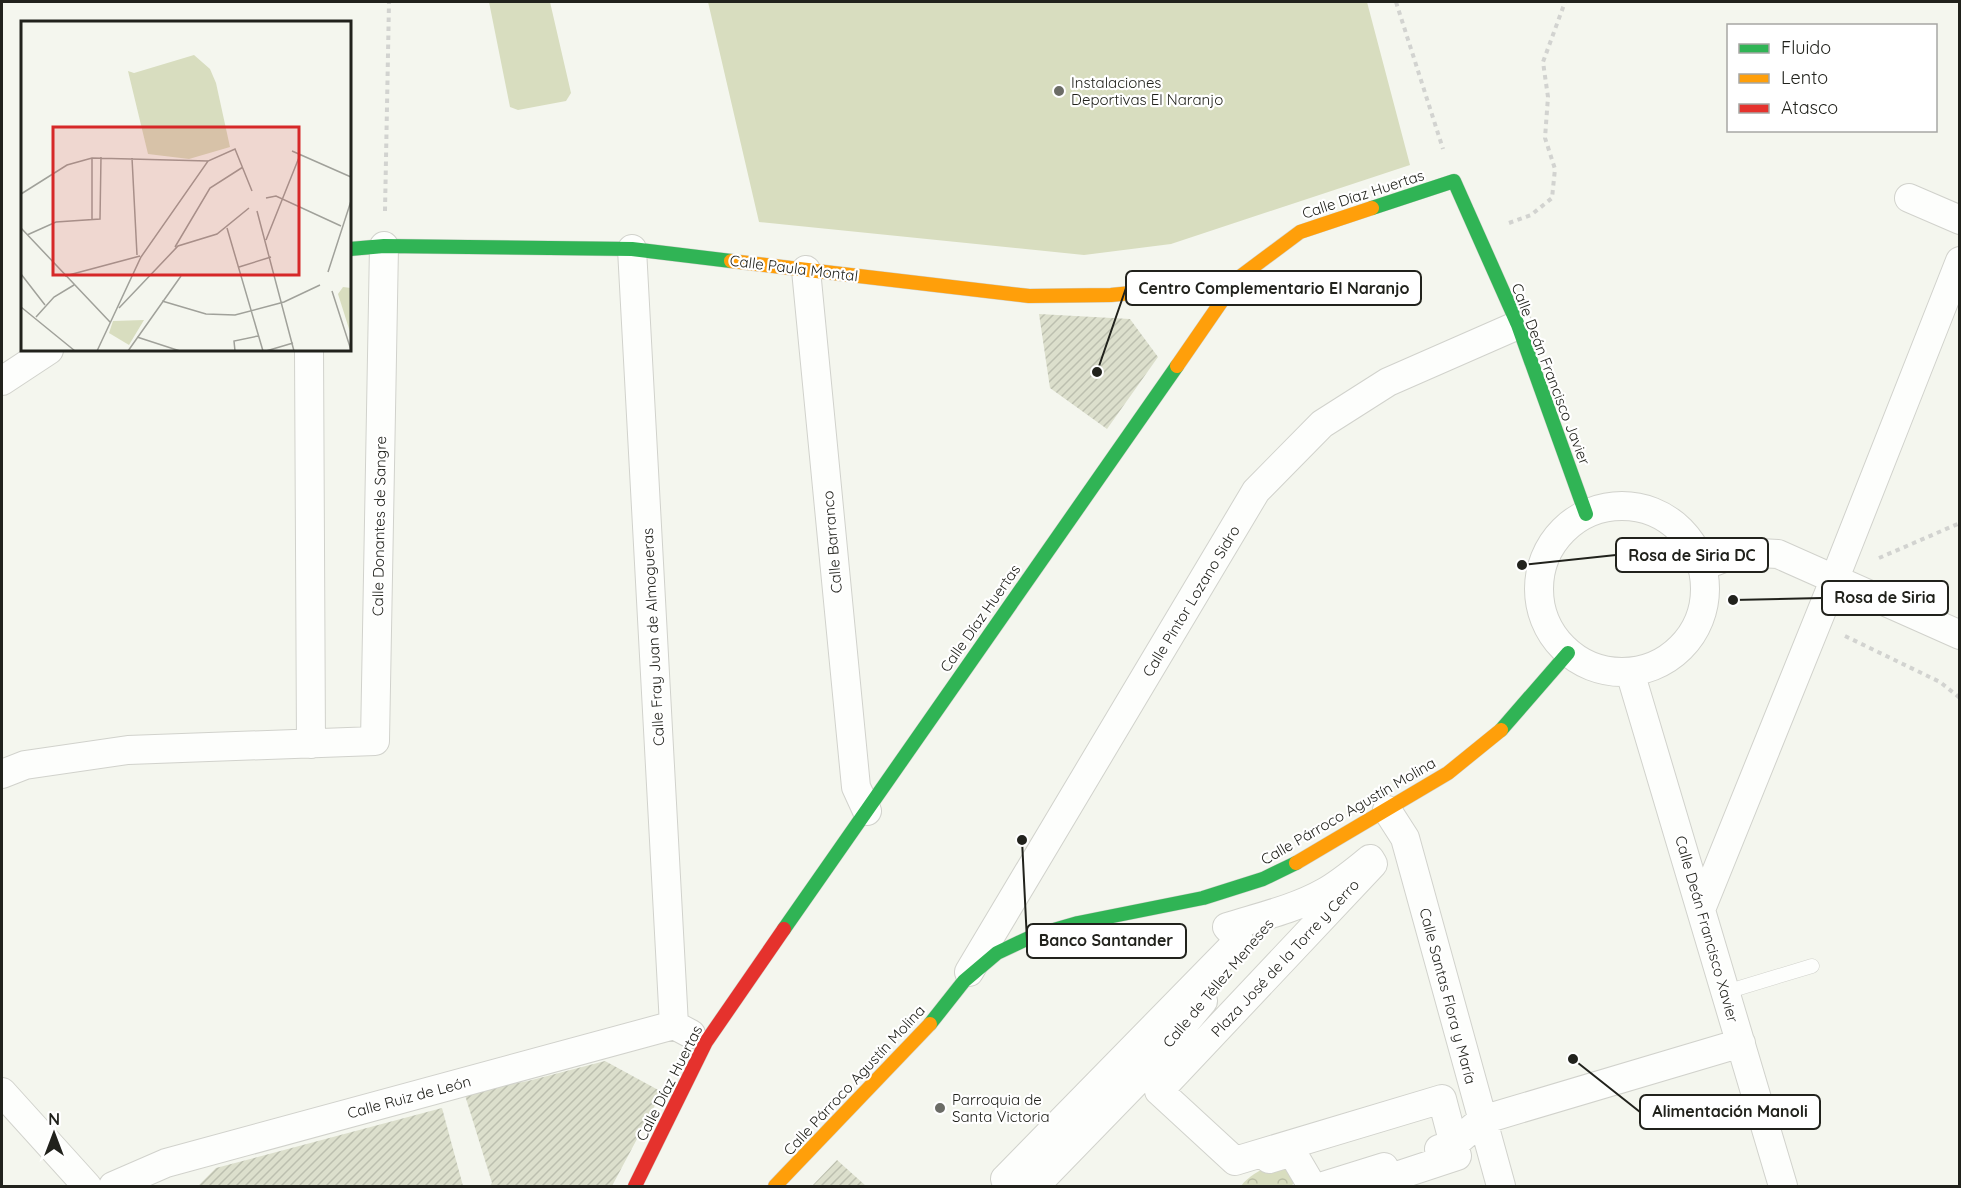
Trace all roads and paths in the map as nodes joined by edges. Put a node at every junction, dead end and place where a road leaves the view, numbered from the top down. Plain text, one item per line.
1 (388, 2) edge
2 (1396, 2) edge
3 (1565, 2) edge
4 (1454, 181) junction
5 (1909, 198) dead end
6 (1959, 220) edge
7 (1478, 235) junction
8 (384, 246) junction
9 (351, 249) edge
10 (632, 249) junction
11 (1959, 261) edge
12 (806, 270) junction
13 (1237, 279) junction
14 (1518, 325) junction
15 (47, 351) edge
16 (309, 351) edge
17 (2, 381) edge
18 (1586, 514) junction
19 (1959, 524) edge
20 (1703, 566) junction
21 (1834, 578) junction
22 (1816, 622) junction
23 (1959, 635) edge
24 (1568, 653) junction
25 (1630, 672) junction
26 (1959, 698) edge
27 (310, 744) junction
28 (2, 774) edge
29 (1387, 810) junction
30 (867, 811) junction
31 (1263, 879) junction
32 (1701, 907) junction
33 (1278, 911) junction
34 (1812, 966) dead end
35 (964, 981) junction
36 (1726, 992) junction
37 (674, 1025) junction
38 (706, 1042) junction
39 (1741, 1043) junction
40 (1136, 1082) junction
41 (2, 1092) edge
42 (1482, 1120) junction
43 (1454, 1144) junction
44 (87, 1186) edge
45 (113, 1186) edge
46 (635, 1186) edge
47 (775, 1186) edge
48 (1031, 1186) edge
49 (1312, 1186) edge
50 (1323, 1186) edge
51 (1366, 1186) edge
52 (1501, 1186) edge
53 (1783, 1186) edge

1 - 8 path
2 - 4 path
3 - 7 path
4 - 7 street, Calle Deán Francisco Javier
4 - 13 street, Calle Díaz Huertas
5 - 6 street
7 - 14 street, Calle Deán Francisco Javier
8 - 9 street, Calle Paula Montal
8 - 10 street, Calle Paula Montal
8 - 27 street, Calle Donantes de Sangre
10 - 12 street, Calle Paula Montal
10 - 37 street, Calle Fray Juan de Almogueras
11 - 21 street
12 - 13 street, Calle Paula Montal
12 - 30 street, Calle Barranco
13 - 30 street, Calle Díaz Huertas
14 - 18 street, Calle Deán Francisco Javier
14 - 35 street, Calle Pintor Lozano Sidro
15 - 17 street
16 - 27 street
18 - 20 street
18 - 24 street
19 - 21 path
20 - 21 street
20 - 25 street
21 - 22 street
21 - 23 street
22 - 26 path
22 - 32 street
24 - 25 street
24 - 29 street, Calle Párroco Agustín Molina
25 - 32 street, Calle Deán Francisco Xavier
27 - 28 street, Calle Donantes de Sangre
29 - 31 street, Calle Párroco Agustín Molina
29 - 42 street, Calle Santas Flora y María
30 - 38 street, Calle Díaz Huertas
31 - 33 street, Calle de Téllez Meneses
31 - 35 street, Calle Párroco Agustín Molina
32 - 36 street, Calle Deán Francisco Xavier
33 - 40 street, Calle de Téllez Meneses
33 - 43 street, Plaza José de la Torre y Cerro
33 - 48 street, Plaza José de la Torre y Cerro
34 - 36 lane
35 - 47 street, Calle Párroco Agustín Molina
36 - 39 street, Calle Deán Francisco Xavier
37 - 38 street
37 - 45 street, Calle Ruiz de León
38 - 46 street, Calle Díaz Huertas
39 - 42 street
39 - 53 street, Calle Deán Francisco Xavier
40 - 48 street, Calle de Téllez Meneses
40 - 49 street
41 - 44 street
42 - 43 street
42 - 52 street, Calle Santas Flora y María
43 - 50 street
43 - 51 street

